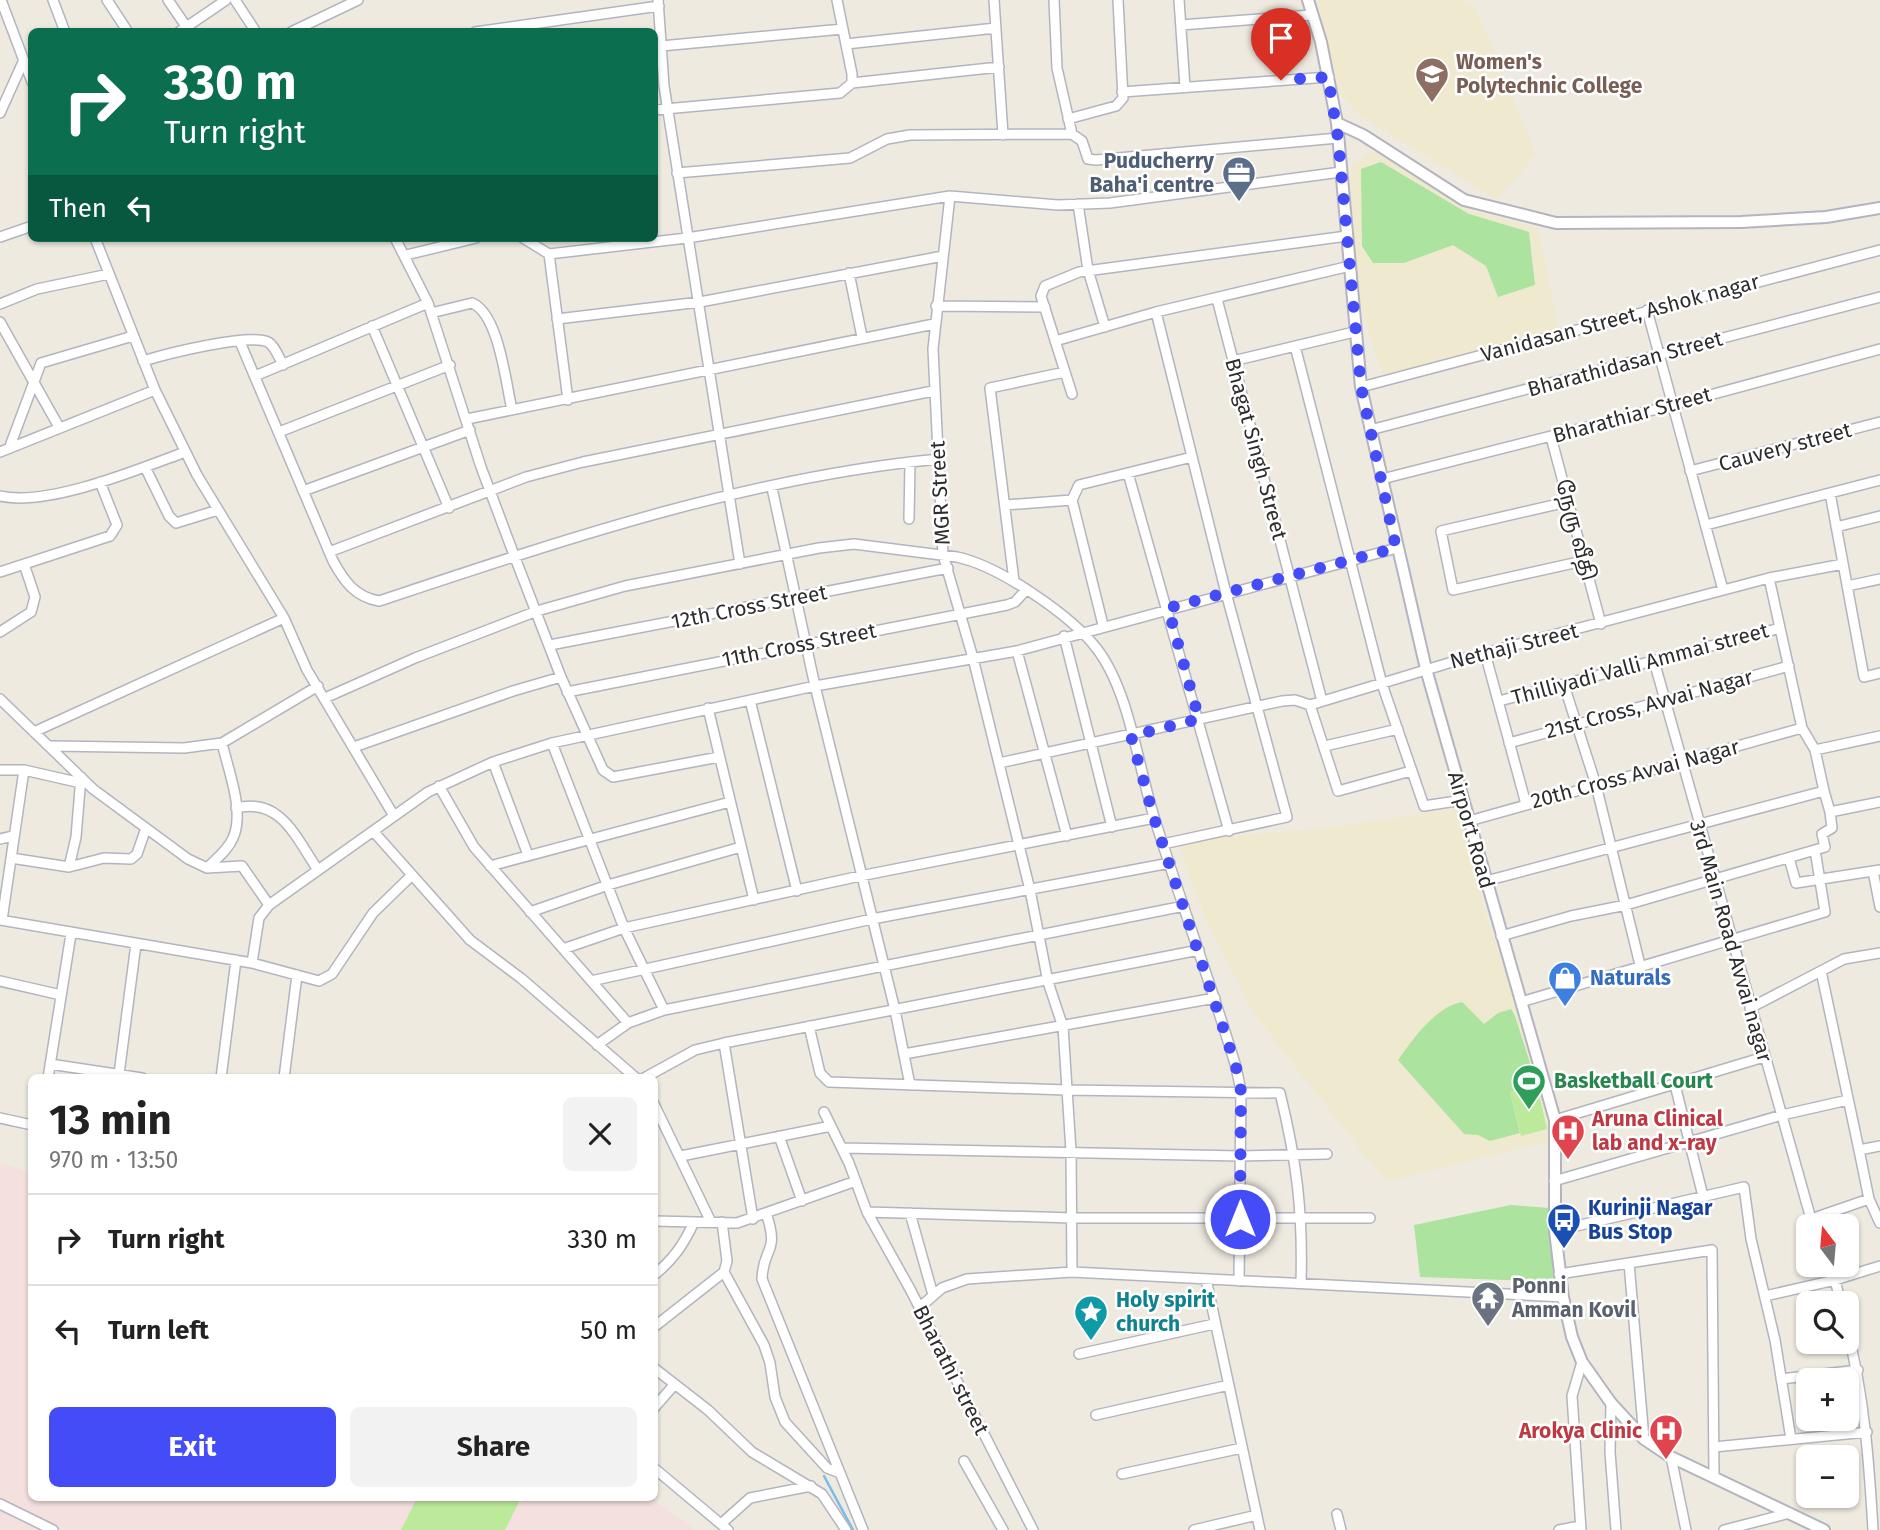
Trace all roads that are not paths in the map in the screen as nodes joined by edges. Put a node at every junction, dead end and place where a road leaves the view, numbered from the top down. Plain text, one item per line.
1 (1, 0) edge
2 (53, 0) edge
3 (107, 0) edge
4 (168, 0) edge
5 (226, 0) edge
6 (235, 0) edge
7 (358, 0) edge
8 (837, 0) edge
9 (994, 0) edge
10 (1054, 0) edge
11 (1118, 0) edge
12 (1179, 0) edge
13 (1308, 0) edge
14 (659, 3) edge
15 (1311, 15) junction
16 (1181, 26) junction
17 (64, 28) edge
18 (125, 28) edge
19 (184, 28) edge
20 (188, 28) edge
21 (253, 28) edge
22 (299, 28) edge
23 (500, 28) edge
24 (996, 28) junction
25 (844, 29) junction
26 (846, 44) junction
27 (662, 46) junction
28 (23, 62) junction
29 (999, 67) junction
30 (659, 71) edge
31 (28, 73) edge
32 (1328, 77) junction
33 (852, 83) junction
34 (1185, 87) junction
35 (1122, 92) junction
36 (668, 108) junction
37 (658, 109) edge
38 (0, 113) edge
39 (1068, 119) junction
40 (1337, 123) junction
41 (1072, 134) junction
42 (1003, 135) junction
43 (1338, 138) junction
44 (1341, 172) junction
45 (677, 173) junction
46 (950, 195) junction
47 (1078, 204) junction
48 (1880, 208) edge
49 (28, 227) edge
50 (1347, 236) junction
51 (0, 237) edge
52 (687, 239) junction
53 (97, 242) edge
54 (398, 242) edge
55 (460, 242) edge
56 (530, 242) edge
57 (1880, 250) edge
58 (549, 254) junction
59 (406, 255) junction
60 (943, 256) junction
61 (1350, 267) junction
62 (1088, 270) junction
63 (849, 273) junction
64 (109, 274) junction
65 (1880, 297) edge
66 (1217, 299) junction
67 (700, 302) junction
68 (428, 303) junction
69 (0, 304) edge
70 (936, 306) junction
71 (1045, 307) junction
72 (1647, 310) junction
73 (1156, 312) junction
74 (431, 313) junction
75 (558, 319) junction
76 (0, 322) edge
77 (934, 324) junction
78 (372, 326) junction
79 (1105, 327) junction
80 (1354, 332) junction
81 (133, 336) junction
82 (862, 337) junction
83 (1055, 341) junction
84 (240, 342) junction
85 (1295, 346) junction
86 (1880, 349) edge
87 (1658, 354) junction
88 (143, 361) junction
89 (1233, 361) junction
90 (283, 365) junction
91 (450, 365) junction
92 (711, 370) junction
93 (1065, 372) junction
94 (255, 376) junction
95 (33, 383) junction
96 (398, 386) junction
97 (1361, 387) junction
98 (155, 390) junction
99 (933, 391) junction
100 (1072, 394) dead end
101 (568, 400) junction
102 (1673, 405) junction
103 (512, 410) junction
104 (467, 419) junction
105 (1880, 422) edge
106 (59, 427) junction
107 (470, 430) junction
108 (1370, 430) junction
109 (279, 432) junction
110 (722, 435) junction
111 (1551, 437) junction
112 (10, 446) junction
113 (424, 447) junction
114 (0, 452) edge
115 (184, 452) junction
116 (1192, 457) junction
117 (939, 459) junction
118 (910, 462) junction
119 (145, 467) junction
120 (1690, 471) junction
121 (1128, 473) junction
122 (1382, 479) junction
123 (1880, 480) edge
124 (100, 482) junction
125 (772, 488) junction
126 (303, 491) junction
127 (492, 493) junction
128 (1830, 493) junction
129 (0, 496) edge
130 (730, 497) junction
131 (1072, 500) junction
132 (1567, 502) junction
133 (1006, 505) junction
134 (449, 508) junction
135 (218, 510) junction
136 (1880, 516) edge
137 (909, 519) dead end
138 (1706, 525) junction
139 (1836, 527) junction
140 (1396, 548) junction
141 (330, 552) junction
142 (786, 554) junction
143 (514, 555) junction
144 (943, 555) junction
145 (1350, 560) junction
146 (1583, 561) junction
147 (24, 564) junction
148 (740, 564) junction
149 (1843, 564) junction
150 (948, 568) junction
151 (0, 572) edge
152 (1289, 576) junction
153 (1769, 578) junction
154 (1880, 579) edge
155 (1014, 581) junction
156 (1847, 586) junction
157 (1026, 590) junction
158 (1723, 590) junction
159 (1226, 593) junction
160 (796, 598) junction
161 (1168, 608) junction
162 (537, 611) junction
163 (961, 613) junction
164 (284, 618) junction
165 (1601, 624) junction
166 (1103, 625) junction
167 (1780, 628) junction
168 (1080, 631) junction
169 (0, 632) edge
170 (1064, 636) junction
171 (550, 645) junction
172 (806, 645) junction
173 (1017, 651) junction
174 (1485, 653) junction
175 (973, 658) junction
176 (1654, 661) junction
177 (1789, 666) junction
178 (1426, 669) junction
179 (1880, 673) edge
180 (561, 677) junction
181 (1382, 684) junction
182 (1564, 685) junction
183 (318, 686) junction
184 (814, 686) junction
185 (567, 691) junction
186 (325, 698) junction
187 (0, 699) edge
188 (750, 700) junction
189 (1665, 700) junction
190 (1322, 701) junction
191 (1499, 701) junction
192 (1310, 705) junction
193 (1257, 706) junction
194 (708, 708) junction
195 (1199, 719) junction
196 (1576, 724) junction
197 (1802, 728) junction
198 (1398, 729) junction
199 (36, 731) junction
200 (586, 733) junction
201 (1131, 736) junction
202 (1880, 736) edge
203 (222, 743) junction
204 (552, 743) junction
205 (1509, 743) junction
206 (1091, 745) junction
207 (52, 746) junction
208 (1325, 746) junction
209 (354, 747) junction
210 (1815, 750) junction
211 (1044, 754) junction
212 (719, 757) junction
213 (493, 762) junction
214 (1680, 762) junction
215 (999, 763) junction
216 (0, 769) edge
217 (24, 770) junction
218 (1411, 771) junction
219 (81, 780) junction
220 (1595, 785) junction
221 (439, 786) junction
222 (1824, 791) junction
223 (1463, 800) junction
224 (730, 802) junction
225 (1880, 802) edge
226 (1526, 804) junction
227 (236, 808) junction
228 (1830, 812) junction
229 (394, 816) junction
230 (1154, 818) junction
231 (1469, 821) junction
232 (1698, 824) junction
233 (1112, 827) junction
234 (146, 828) junction
235 (373, 831) junction
236 (1229, 831) junction
237 (13, 836) junction
238 (1067, 836) junction
239 (590, 837) junction
240 (0, 839) edge
241 (1163, 844) junction
242 (1020, 846) junction
243 (741, 847) junction
244 (1611, 848) junction
245 (1815, 850) junction
246 (528, 855) junction
247 (11, 858) junction
248 (1789, 858) junction
249 (1170, 863) junction
250 (490, 866) junction
251 (69, 867) junction
252 (207, 868) junction
253 (318, 870) junction
254 (1876, 871) edge
255 (412, 875) junction
256 (860, 876) junction
257 (1821, 879) junction
258 (1486, 881) junction
259 (1714, 881) junction
260 (608, 885) junction
261 (1030, 890) junction
262 (797, 891) junction
263 (754, 900) junction
264 (269, 905) junction
265 (1626, 905) junction
266 (1184, 906) junction
267 (1880, 907) edge
268 (530, 912) junction
269 (872, 919) junction
270 (1, 920) edge
271 (624, 928) junction
272 (71, 934) junction
273 (1037, 935) junction
274 (1501, 936) junction
275 (1732, 940) junction
276 (136, 944) junction
277 (563, 949) junction
278 (1199, 950) junction
279 (1880, 953) edge
280 (236, 960) junction
281 (252, 963) junction
282 (884, 966) junction
283 (645, 969) junction
284 (1641, 969) junction
285 (1821, 971) junction
286 (297, 975) junction
287 (591, 981) junction
288 (1048, 982) junction
289 (0, 983) edge
290 (61, 995) junction
291 (1215, 998) junction
292 (1521, 1002) junction
293 (1750, 1008) junction
294 (664, 1010) junction
295 (895, 1010) junction
296 (628, 1023) junction
297 (809, 1026) junction
298 (1063, 1027) junction
299 (724, 1043) junction
300 (597, 1045) junction
301 (904, 1054) junction
302 (1764, 1057) junction
303 (50, 1064) junction
304 (49, 1074) edge
305 (119, 1074) joint
306 (222, 1074) edge
307 (285, 1074) edge
308 (631, 1074) edge
309 (651, 1074) edge
310 (910, 1085) junction
311 (1675, 1085) junction
312 (1066, 1090) junction
313 (1241, 1091) junction
314 (1848, 1100) junction
315 (658, 1112) edge
316 (824, 1112) dead end
317 (1782, 1115) junction
318 (0, 1118) edge
319 (1555, 1120) junction
320 (28, 1124) edge
321 (831, 1126) junction
322 (779, 1136) junction
323 (1689, 1143) junction
324 (743, 1144) junction
325 (1880, 1146) edge
326 (843, 1148) junction
327 (1859, 1150) junction
328 (1071, 1151) junction
329 (1296, 1154) junction
330 (1327, 1154) dead end
331 (681, 1156) junction
332 (1240, 1156) junction
333 (856, 1181) junction
334 (1554, 1181) junction
335 (1703, 1196) junction
336 (1869, 1199) junction
337 (802, 1201) junction
338 (866, 1212) junction
339 (766, 1213) junction
340 (910, 1213) junction
341 (1879, 1216) edge
342 (1073, 1218) junction
343 (1370, 1218) dead end
344 (753, 1219) junction
345 (1240, 1219) junction
346 (1303, 1219) junction
347 (658, 1222) edge
348 (694, 1222) junction
349 (711, 1222) junction
350 (722, 1222) junction
351 (1555, 1231) junction
352 (1629, 1263) junction
353 (1880, 1266) edge
354 (658, 1272) edge
355 (724, 1272) junction
356 (1072, 1272) junction
357 (1559, 1274) junction
358 (1206, 1279) junction
359 (1835, 1280) junction
360 (1239, 1281) junction
361 (1301, 1283) junction
362 (1838, 1291) edge
363 (933, 1295) junction
364 (1765, 1296) junction
365 (1563, 1297) junction
366 (919, 1308) junction
367 (658, 1324) edge
368 (1214, 1324) junction
369 (1079, 1354) dead end
370 (1582, 1362) junction
371 (658, 1371) edge
372 (1796, 1377) edge
373 (1859, 1377) edge
374 (1781, 1379) junction
375 (674, 1385) junction
376 (1229, 1385) junction
377 (658, 1403) edge
378 (1611, 1403) junction
379 (1096, 1415) dead end
380 (1867, 1432) junction
381 (1644, 1439) junction
382 (1791, 1439) junction
383 (1714, 1447) junction
384 (1242, 1448) junction
385 (1671, 1457) junction
386 (964, 1461) dead end
387 (658, 1471) edge
388 (840, 1473) junction
389 (1122, 1474) dead end
390 (1714, 1475) junction
391 (811, 1486) junction
392 (0, 1504) edge
393 (1337, 1514) dead end
394 (1257, 1515) junction
395 (1795, 1515) junction
396 (725, 1527) edge
397 (841, 1528) edge
398 (1581, 1528) edge
399 (52, 1530) edge
400 (863, 1530) edge
401 (1003, 1530) edge
402 (1033, 1530) edge
403 (1194, 1530) edge
404 (1260, 1530) edge
405 (1341, 1530) edge
406 (1559, 1530) edge
407 (1616, 1530) edge
408 (1686, 1530) edge
409 (1724, 1530) edge
410 (1800, 1530) edge
411 (1824, 1530) edge
412 (1873, 1530) edge

1 - 28 street
2 - 17 street
3 - 18 street
4 - 19 street
5 - 20 street
6 - 21 street
7 - 22 street
8 - 25 street
9 - 24 street
10 - 39 street
11 - 35 street
12 - 16 street
13 - 15 street, Airport Road
14 - 23 street
14 - 27 street
15 - 16 street
15 - 32 street, Airport Road
16 - 34 street
24 - 26 street
24 - 29 street
25 - 26 street
25 - 27 street
26 - 33 street
27 - 30 street
28 - 31 street
28 - 38 street
29 - 33 street
29 - 42 street
30 - 36 street
32 - 34 street
32 - 40 street, Airport Road
33 - 36 street
34 - 35 street
35 - 39 street
36 - 37 street
36 - 45 street
39 - 41 street
40 - 43 street, Airport Road
40 - 48 street
41 - 42 street
41 - 43 street
42 - 45 street
43 - 44 street, Airport Road
44 - 47 street
44 - 50 street, Airport Road
45 - 52 street
46 - 47 street
46 - 52 street
46 - 60 street, MGR Street
47 - 62 street
49 - 51 street
50 - 61 street, Airport Road
50 - 62 street
52 - 58 street
52 - 67 street
53 - 64 street
54 - 59 street
55 - 59 street
56 - 58 street
57 - 72 street, Vanidasan Street, Ashok nagar
58 - 75 street
59 - 68 street
60 - 63 street
60 - 70 street, MGR Street
61 - 66 street
61 - 80 street, Airport Road
62 - 71 street
62 - 79 street
63 - 67 street
63 - 82 street
64 - 69 street
64 - 81 street
65 - 87 street, Bharathidasan Street
66 - 73 street
66 - 89 street, Bhagat Singh Street
67 - 75 street
67 - 92 street
68 - 74 street
68 - 78 street
70 - 71 street
70 - 77 street, MGR Street
71 - 83 street
72 - 87 street
72 - 97 street, Vanidasan Street, Ashok nagar
73 - 79 street
73 - 116 street
74 - 91 street
74 - 103 street
75 - 101 street
76 - 95 street
77 - 82 street
77 - 99 street, MGR Street
78 - 90 street
78 - 96 street
79 - 83 street
80 - 85 street
80 - 97 street, Airport Road
81 - 88 street
81 - 95 street
82 - 92 street
83 - 93 street
84 - 88 street
84 - 90 street
84 - 94 street
85 - 89 street
85 - 145 street
86 - 102 street, Bharathiar Street
87 - 102 street
87 - 108 street, Bharathidasan Street
88 - 98 street
89 - 152 street, Bhagat Singh Street
90 - 94 street
91 - 96 street
91 - 104 street
92 - 101 street
92 - 110 street
93 - 100 street
93 - 133 street
94 - 109 street
95 - 106 street
95 - 112 street
96 - 109 street
96 - 113 street
97 - 108 street, Airport Road
98 - 106 street
98 - 115 street
99 - 110 street
99 - 117 street, MGR Street
101 - 103 street
102 - 111 street, Bharathiar Street
102 - 120 street
103 - 104 street
104 - 107 street
105 - 120 street, Cauvery street
106 - 112 street
107 - 113 street
107 - 127 street
108 - 122 street, Airport Road
109 - 126 street
110 - 127 street
110 - 130 street
111 - 122 street, Bharathiar Street
111 - 132 street, நேரு வீதி
112 - 114 street
113 - 126 street
113 - 134 street
115 - 119 street
115 - 135 street
116 - 121 street
116 - 159 street
117 - 118 street
117 - 144 street, MGR Street
118 - 125 street
118 - 137 street
119 - 124 street
119 - 135 street
120 - 138 street
121 - 131 street
121 - 161 street
122 - 140 street, Airport Road
123 - 128 street
124 - 129 street
124 - 147 street
125 - 130 street
125 - 142 street
126 - 141 street
127 - 134 street
127 - 143 street
128 - 138 street
128 - 139 street
130 - 143 street
130 - 148 street
131 - 133 street
131 - 166 street
132 - 146 street, நேரு வீதி
132 - 146 street
133 - 155 street
134 - 141 street
135 - 164 street
136 - 139 street
138 - 158 street
139 - 149 street
140 - 145 street
140 - 178 street, Airport Road
141 - 143 street
142 - 144 street
142 - 148 street
142 - 160 street
143 - 162 street
144 - 150 street
144 - 155 street, MGR Street
145 - 152 street
145 - 181 street
146 - 165 street, நேரு வீதி
147 - 151 street
147 - 169 street
148 - 162 street
149 - 153 street, Nethaji Street
149 - 156 street
150 - 160 street, 12th Cross Street
150 - 163 street
152 - 159 street
152 - 190 street, Bhagat Singh Street
153 - 158 street, Nethaji Street
153 - 167 street
154 - 156 street
155 - 157 street, MGR Street
156 - 179 street
157 - 163 street, 11th Cross Street
157 - 168 street, MGR Street
158 - 165 street, Nethaji Street
159 - 161 street
159 - 193 street
160 - 171 street, 12th Cross Street
160 - 172 street
161 - 166 street
161 - 195 street
162 - 171 street
162 - 186 street
163 - 172 street, 11th Cross Street
163 - 175 street
164 - 183 street
164 - 199 street
165 - 174 street, Nethaji Street
166 - 168 street
167 - 176 street, Thilliyadi Valli Ammai street
167 - 177 street
168 - 170 street
168 - 201 street, MGR Street
170 - 173 street
170 - 206 street
171 - 180 street
172 - 184 street
172 - 185 street, 11th Cross Street
173 - 175 street
173 - 211 street
174 - 178 street, Nethaji Street
174 - 191 street
175 - 184 street
175 - 215 street
176 - 182 street, Thilliyadi Valli Ammai street
176 - 189 street, 3rd Main Road Avvai nagar
177 - 189 street, 21st Cross, Avvai Nagar
177 - 197 street
178 - 181 street, Nethaji Street
178 - 223 street, Airport Road
180 - 185 street
180 - 209 street
181 - 190 street
181 - 198 street
182 - 191 street, Thilliyadi Valli Ammai street
182 - 196 street
183 - 186 street
183 - 203 street
184 - 188 street
184 - 256 street
185 - 200 street
186 - 209 street
187 - 199 street
188 - 194 street
188 - 262 street
189 - 196 street, 21st Cross, Avvai Nagar
189 - 214 street, 3rd Main Road Avvai nagar
190 - 192 street
191 - 205 street
192 - 193 street
192 - 208 street
193 - 195 street
193 - 236 street
194 - 200 street
194 - 212 street
195 - 201 street
195 - 236 street
196 - 205 street, 21st Cross, Avvai Nagar
196 - 220 street
197 - 210 street
197 - 214 street, 20th Cross Avvai Nagar
198 - 208 street
198 - 218 street
199 - 207 street
200 - 204 street
200 - 212 street
201 - 206 street
201 - 230 street, MGR Street
202 - 210 street
203 - 207 street
203 - 227 street
204 - 213 street
204 - 239 street
205 - 226 street
206 - 211 street
206 - 233 street
207 - 219 street
208 - 218 street
209 - 229 street
210 - 222 street
211 - 215 street
211 - 238 street
212 - 224 street
213 - 221 street
213 - 246 street
214 - 220 street, 20th Cross Avvai Nagar
214 - 232 street, 3rd Main Road Avvai nagar
215 - 242 street
216 - 217 street
217 - 219 street
217 - 237 street
218 - 223 street
219 - 234 street
219 - 251 street
220 - 226 street, 20th Cross Avvai Nagar
220 - 244 street
221 - 229 street
221 - 250 street
222 - 228 street
222 - 232 street
223 - 231 street, Airport Road
224 - 239 street
224 - 243 street
225 - 228 street
226 - 231 street, 20th Cross Avvai Nagar
227 - 252 street
227 - 253 street
228 - 245 street
229 - 235 street
230 - 233 street
230 - 241 street, MGR Street
231 - 258 street, Airport Road
232 - 244 street
232 - 259 street, 3rd Main Road Avvai nagar
233 - 238 street
234 - 251 street
234 - 252 street
235 - 253 street
235 - 255 street
236 - 241 street
237 - 240 street
237 - 247 street
238 - 242 street
239 - 246 street
239 - 260 street
241 - 249 street, MGR Street
242 - 256 street
242 - 261 street
243 - 260 street
243 - 263 street
244 - 258 street
244 - 265 street
245 - 248 street
245 - 257 street
246 - 250 street
247 - 251 street
247 - 270 street
248 - 257 street
248 - 259 street
249 - 261 street
249 - 266 street, MGR Street
250 - 268 street
252 - 264 street
253 - 264 street
254 - 257 street
254 - 267 street
255 - 286 street
255 - 300 street
256 - 262 street
256 - 269 street
257 - 275 street
258 - 274 street, Airport Road
259 - 265 street
259 - 275 street, 3rd Main Road Avvai nagar
260 - 268 street
260 - 271 street
261 - 269 street
261 - 273 street
262 - 263 street
263 - 271 street
264 - 281 street
265 - 274 street
265 - 284 street
266 - 273 street
266 - 278 street, MGR Street
268 - 277 street
269 - 282 street
269 - 283 street
270 - 272 street
271 - 277 street
271 - 283 street
272 - 276 street
272 - 290 street
273 - 282 street
273 - 288 street
274 - 292 street, Airport Road
275 - 284 street
275 - 293 street, 3rd Main Road Avvai nagar
276 - 280 street
276 - 305 street
277 - 287 street
278 - 288 street
278 - 291 street, MGR Street
279 - 285 street
280 - 281 street
280 - 306 street
281 - 286 street
282 - 294 street
282 - 295 street
283 - 287 street
283 - 294 street
284 - 292 street
285 - 293 street
285 - 314 street
286 - 307 street
287 - 296 street
288 - 295 street
288 - 298 street
289 - 290 street
290 - 303 street
291 - 298 street
291 - 313 street, MGR Street
292 - 319 street, Airport Road
293 - 302 street, 3rd Main Road Avvai nagar
294 - 296 street
295 - 297 street
295 - 301 street
296 - 300 street
297 - 299 street
297 - 310 street
298 - 301 street
298 - 312 street
299 - 309 street
299 - 324 street
300 - 308 street
301 - 310 street
302 - 311 street
302 - 317 street, 3rd Main Road Avvai nagar
303 - 304 street
303 - 305 street
310 - 312 street
311 - 319 street
311 - 323 street
312 - 313 street
312 - 328 street
313 - 329 street
313 - 332 street, MGR Street
314 - 317 street
314 - 327 street
315 - 331 street
316 - 321 street, Bharathi street
317 - 323 street
317 - 336 street, 3rd Main Road Avvai nagar
318 - 320 street
319 - 334 street, Airport Road
321 - 322 street
321 - 326 street, Bharathi street
322 - 324 street
322 - 337 street
323 - 334 street
323 - 335 street
324 - 331 street
324 - 344 street
325 - 327 street
326 - 328 street
326 - 333 street, Bharathi street
327 - 336 street
328 - 332 street
328 - 342 street
329 - 330 street
329 - 332 street
329 - 346 street
331 - 349 street
332 - 345 street, MGR Street
333 - 337 street
333 - 338 street, Bharathi street
334 - 351 street, Airport Road
335 - 351 street
335 - 364 street
336 - 341 street
337 - 339 street
338 - 340 street
338 - 366 street, Bharathi street
339 - 344 street
339 - 388 street
340 - 342 street
340 - 363 street
342 - 345 street
342 - 356 street
343 - 346 street
344 - 350 street
345 - 346 street
345 - 360 street, MGR Street
346 - 361 street
347 - 348 street
348 - 349 street
348 - 354 street
349 - 350 street
350 - 355 street
351 - 357 street, Airport Road
352 - 357 street
352 - 381 street
352 - 383 street
353 - 359 street
355 - 367 street
355 - 388 street
356 - 358 street
356 - 363 street
357 - 365 street, Airport Road
358 - 360 street
358 - 368 street
359 - 362 street
359 - 364 street
360 - 361 street
361 - 365 street
363 - 366 street
364 - 374 street
365 - 370 street, Airport Road
366 - 402 street, Bharathi street
368 - 369 street
368 - 376 street
370 - 378 street, Airport Road
370 - 398 street
371 - 375 street
372 - 374 street
373 - 380 street
374 - 382 street
375 - 377 street
375 - 391 street
376 - 379 street
376 - 384 street
378 - 381 street, Airport Road
378 - 407 street
380 - 382 street
380 - 412 street
381 - 385 street, Airport Road
382 - 383 street
383 - 390 street
384 - 389 street
384 - 394 street
385 - 390 street, Airport Road
385 - 408 street
386 - 401 street
387 - 396 street
388 - 400 street
390 - 395 street, Airport Road
391 - 396 street
391 - 397 street
392 - 399 street
393 - 405 street
394 - 403 street
394 - 404 street
395 - 409 street
395 - 410 street
395 - 411 street, Airport Road
398 - 406 street

